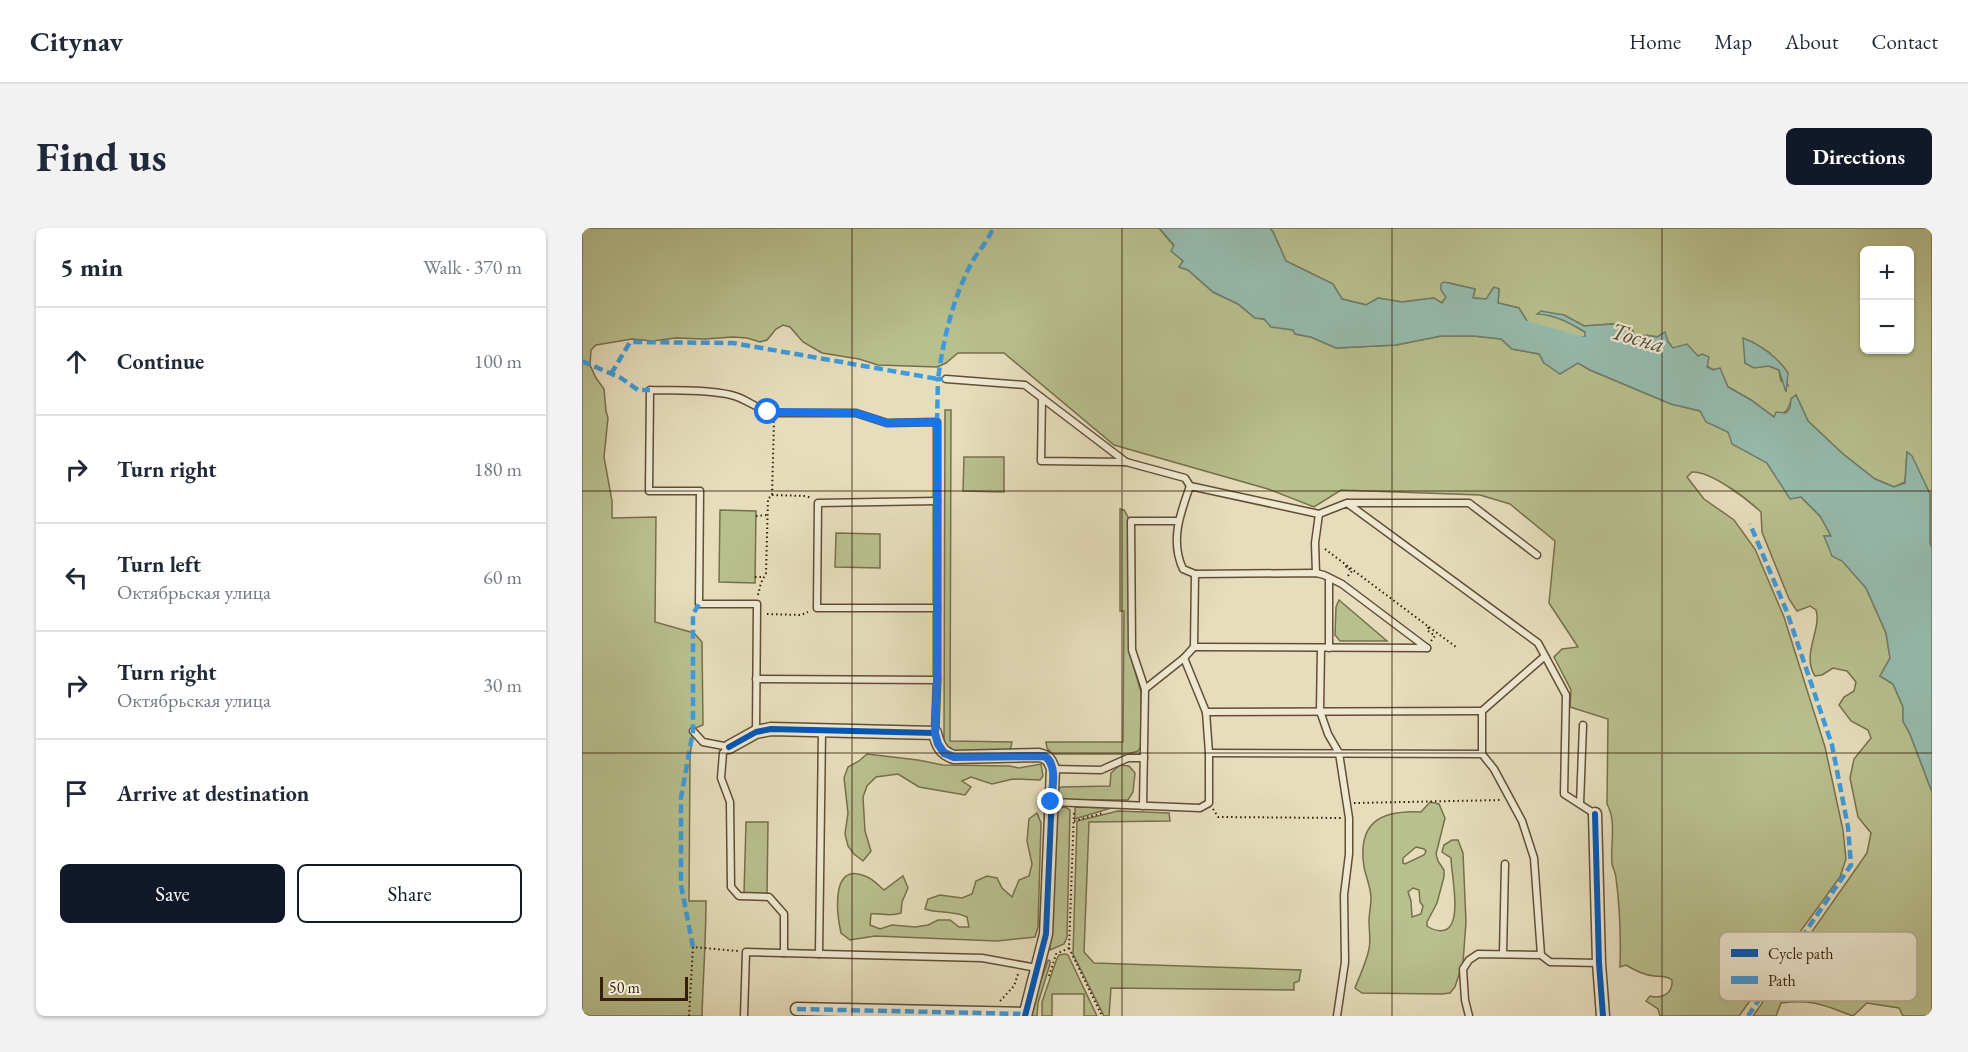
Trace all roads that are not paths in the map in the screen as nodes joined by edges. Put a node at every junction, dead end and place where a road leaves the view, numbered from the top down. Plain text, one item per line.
1 (946, 379) dead end
2 (1042, 398) junction
3 (1126, 462) junction
4 (1190, 486) junction
5 (937, 501) junction
6 (1347, 503) junction
7 (1319, 514) junction
8 (1178, 520) junction
9 (1537, 555) dead end
10 (1316, 573) junction
11 (1195, 574) junction
12 (1329, 578) junction
13 (937, 608) junction
14 (1194, 647) junction
15 (1321, 648) junction
16 (1329, 648) junction
17 (1545, 656) junction
18 (1184, 658) junction
19 (756, 679) junction
20 (937, 680) junction
21 (1145, 689) junction
22 (1320, 711) junction
23 (1482, 711) junction
24 (1206, 712) junction
25 (1583, 724) dead end
26 (693, 730) dead end
27 (822, 731) junction
28 (756, 732) junction
29 (935, 733) junction
30 (729, 747) junction
31 (1209, 753) junction
32 (1339, 753) junction
33 (1482, 754) junction
34 (1144, 758) junction
35 (1053, 770) junction
36 (1051, 802) junction
37 (1580, 804) junction
38 (1143, 806) junction
39 (1595, 814) joint
40 (1505, 864) dead end
41 (784, 953) junction
42 (819, 954) junction
43 (1503, 954) junction
44 (1541, 955) junction
45 (1599, 963) junction
46 (1037, 968) junction
47 (797, 1009) dead end
48 (940, 1014) edge
49 (1024, 1015) edge
50 (744, 1016) edge
51 (1337, 1016) edge
52 (1469, 1016) edge
53 (1603, 1016) edge

1 - 2 lane
2 - 3 lane
2 - 3 lane
3 - 4 lane
4 - 7 lane
4 - 8 lane
5 - 13 lane
5 - 13 lane
5 - 19 lane
6 - 7 lane
6 - 9 lane
6 - 17 lane
7 - 10 lane
8 - 11 lane
8 - 21 lane
10 - 11 lane
10 - 12 lane
11 - 14 lane
12 - 16 lane
12 - 16 lane
13 - 20 lane
14 - 15 lane
14 - 18 lane
15 - 16 lane
15 - 22 lane
17 - 23 lane
17 - 37 lane
18 - 21 lane
18 - 24 lane
19 - 20 lane
19 - 28 lane
20 - 29 lane
21 - 34 lane
22 - 23 lane
22 - 24 lane
22 - 32 lane
23 - 33 lane
24 - 31 lane
25 - 37 lane
26 - 30 lane
27 - 28 street
27 - 29 street
27 - 42 lane
28 - 30 street
29 - 35 street
30 - 41 lane
31 - 32 lane
31 - 38 lane
32 - 33 lane
32 - 51 lane
33 - 44 lane
34 - 35 lane
34 - 38 lane
35 - 36 street
36 - 38 lane
36 - 46 street
37 - 39 lane
39 - 45 street
40 - 43 lane
41 - 42 lane
41 - 50 lane
42 - 46 lane
43 - 44 lane
43 - 52 lane
44 - 45 lane
45 - 53 street
46 - 49 street
47 - 48 street
48 - 49 street

